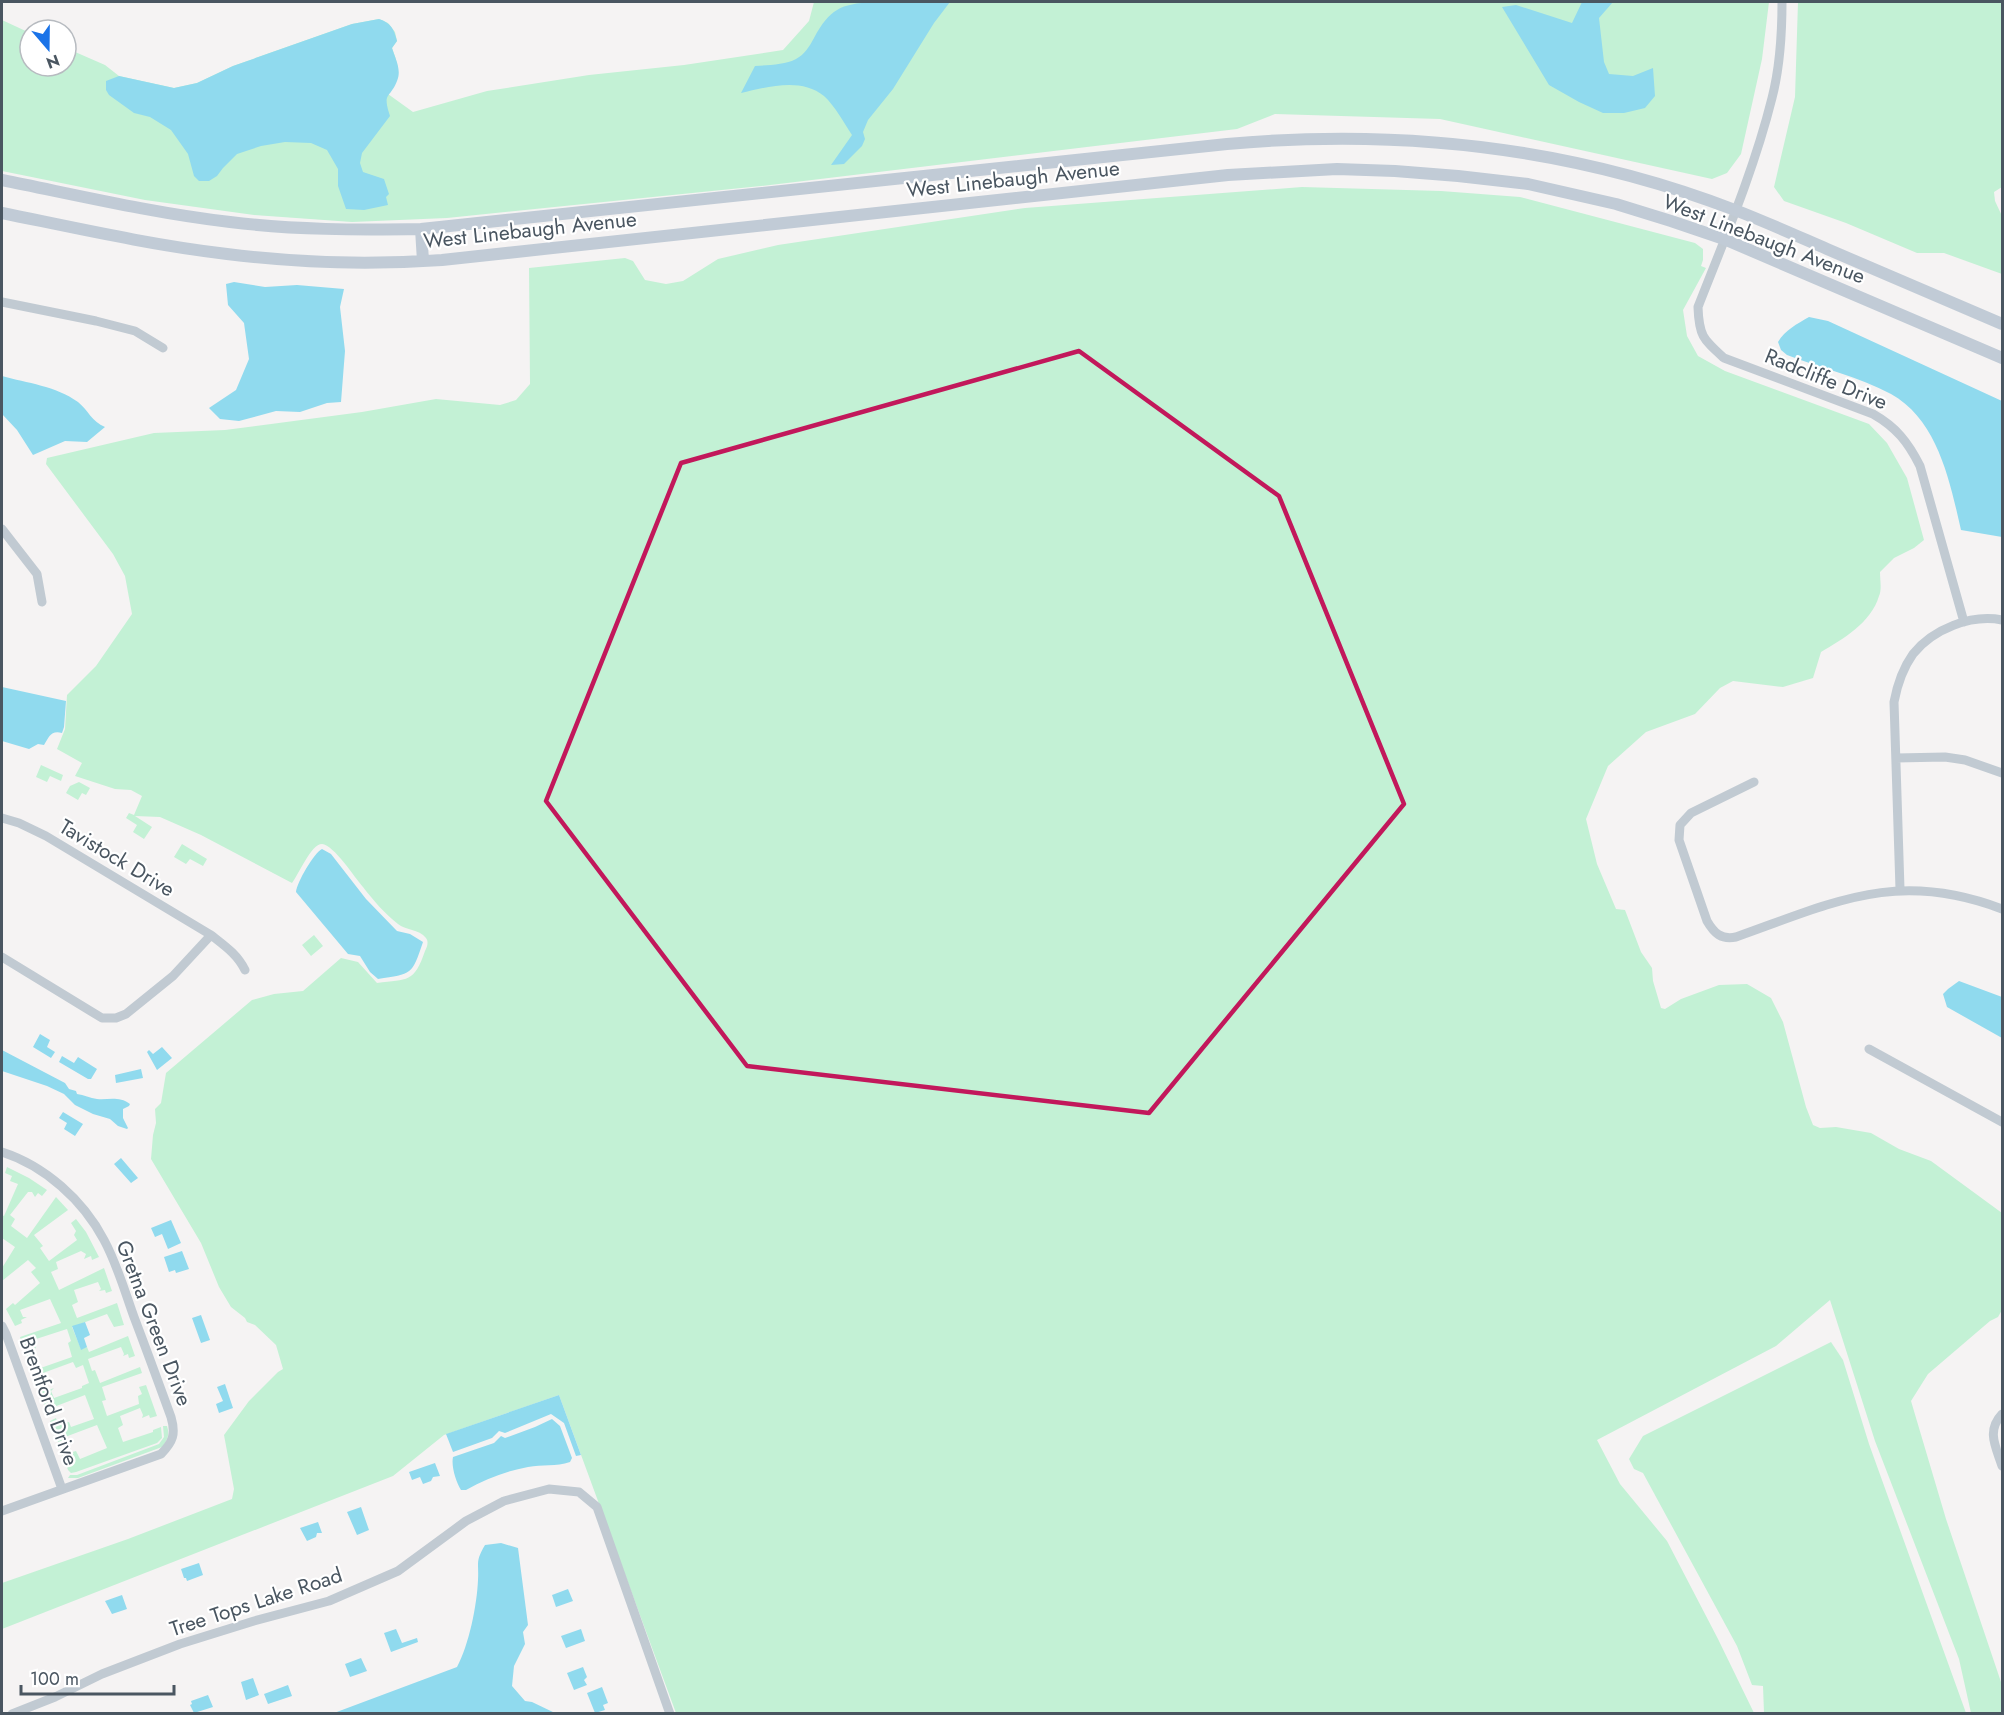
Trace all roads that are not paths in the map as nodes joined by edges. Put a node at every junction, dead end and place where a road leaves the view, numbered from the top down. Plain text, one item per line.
1 (1782, 2) edge
2 (2, 180) edge
3 (1735, 210) junction
4 (2, 213) edge
5 (421, 229) junction
6 (1724, 239) junction
7 (423, 261) junction
8 (2, 302) edge
9 (2002, 324) edge
10 (163, 348) dead end
11 (2002, 358) edge
12 (2, 529) edge
13 (42, 602) dead end
14 (2002, 620) edge
15 (1964, 622) junction
16 (1896, 758) junction
17 (2002, 773) edge
18 (1754, 782) dead end
19 (2, 818) edge
20 (1900, 889) junction
21 (2002, 909) edge
22 (211, 935) junction
23 (2, 957) edge
24 (245, 970) dead end
25 (1869, 1049) dead end
26 (2002, 1122) edge
27 (2, 1152) edge
28 (2, 1326) edge
29 (2002, 1414) edge
30 (2002, 1466) edge
31 (62, 1490) junction
32 (2, 1511) edge
33 (12, 1713) edge
34 (670, 1713) edge

1 - 3 street, Radcliffe Drive
2 - 5 main road, West Linebaugh Avenue
3 - 5 main road, West Linebaugh Avenue
3 - 6 street, Radcliffe Drive
3 - 9 main road, West Linebaugh Avenue
4 - 7 main road, West Linebaugh Avenue
5 - 7 main road
6 - 7 main road, West Linebaugh Avenue
6 - 11 main road, West Linebaugh Avenue
6 - 15 street, Radcliffe Drive
8 - 10 street
12 - 13 street
14 - 15 street
15 - 16 street
16 - 17 street
16 - 20 street
18 - 20 street
19 - 22 street, Tavistock Drive
20 - 21 street
22 - 23 street
22 - 24 street, Tavistock Drive
25 - 26 street
27 - 31 street, Gretna Green Drive
28 - 31 street, Brentford Drive
29 - 30 street
31 - 32 street, Gretna Green Drive
33 - 34 street, Tree Tops Lake Road

